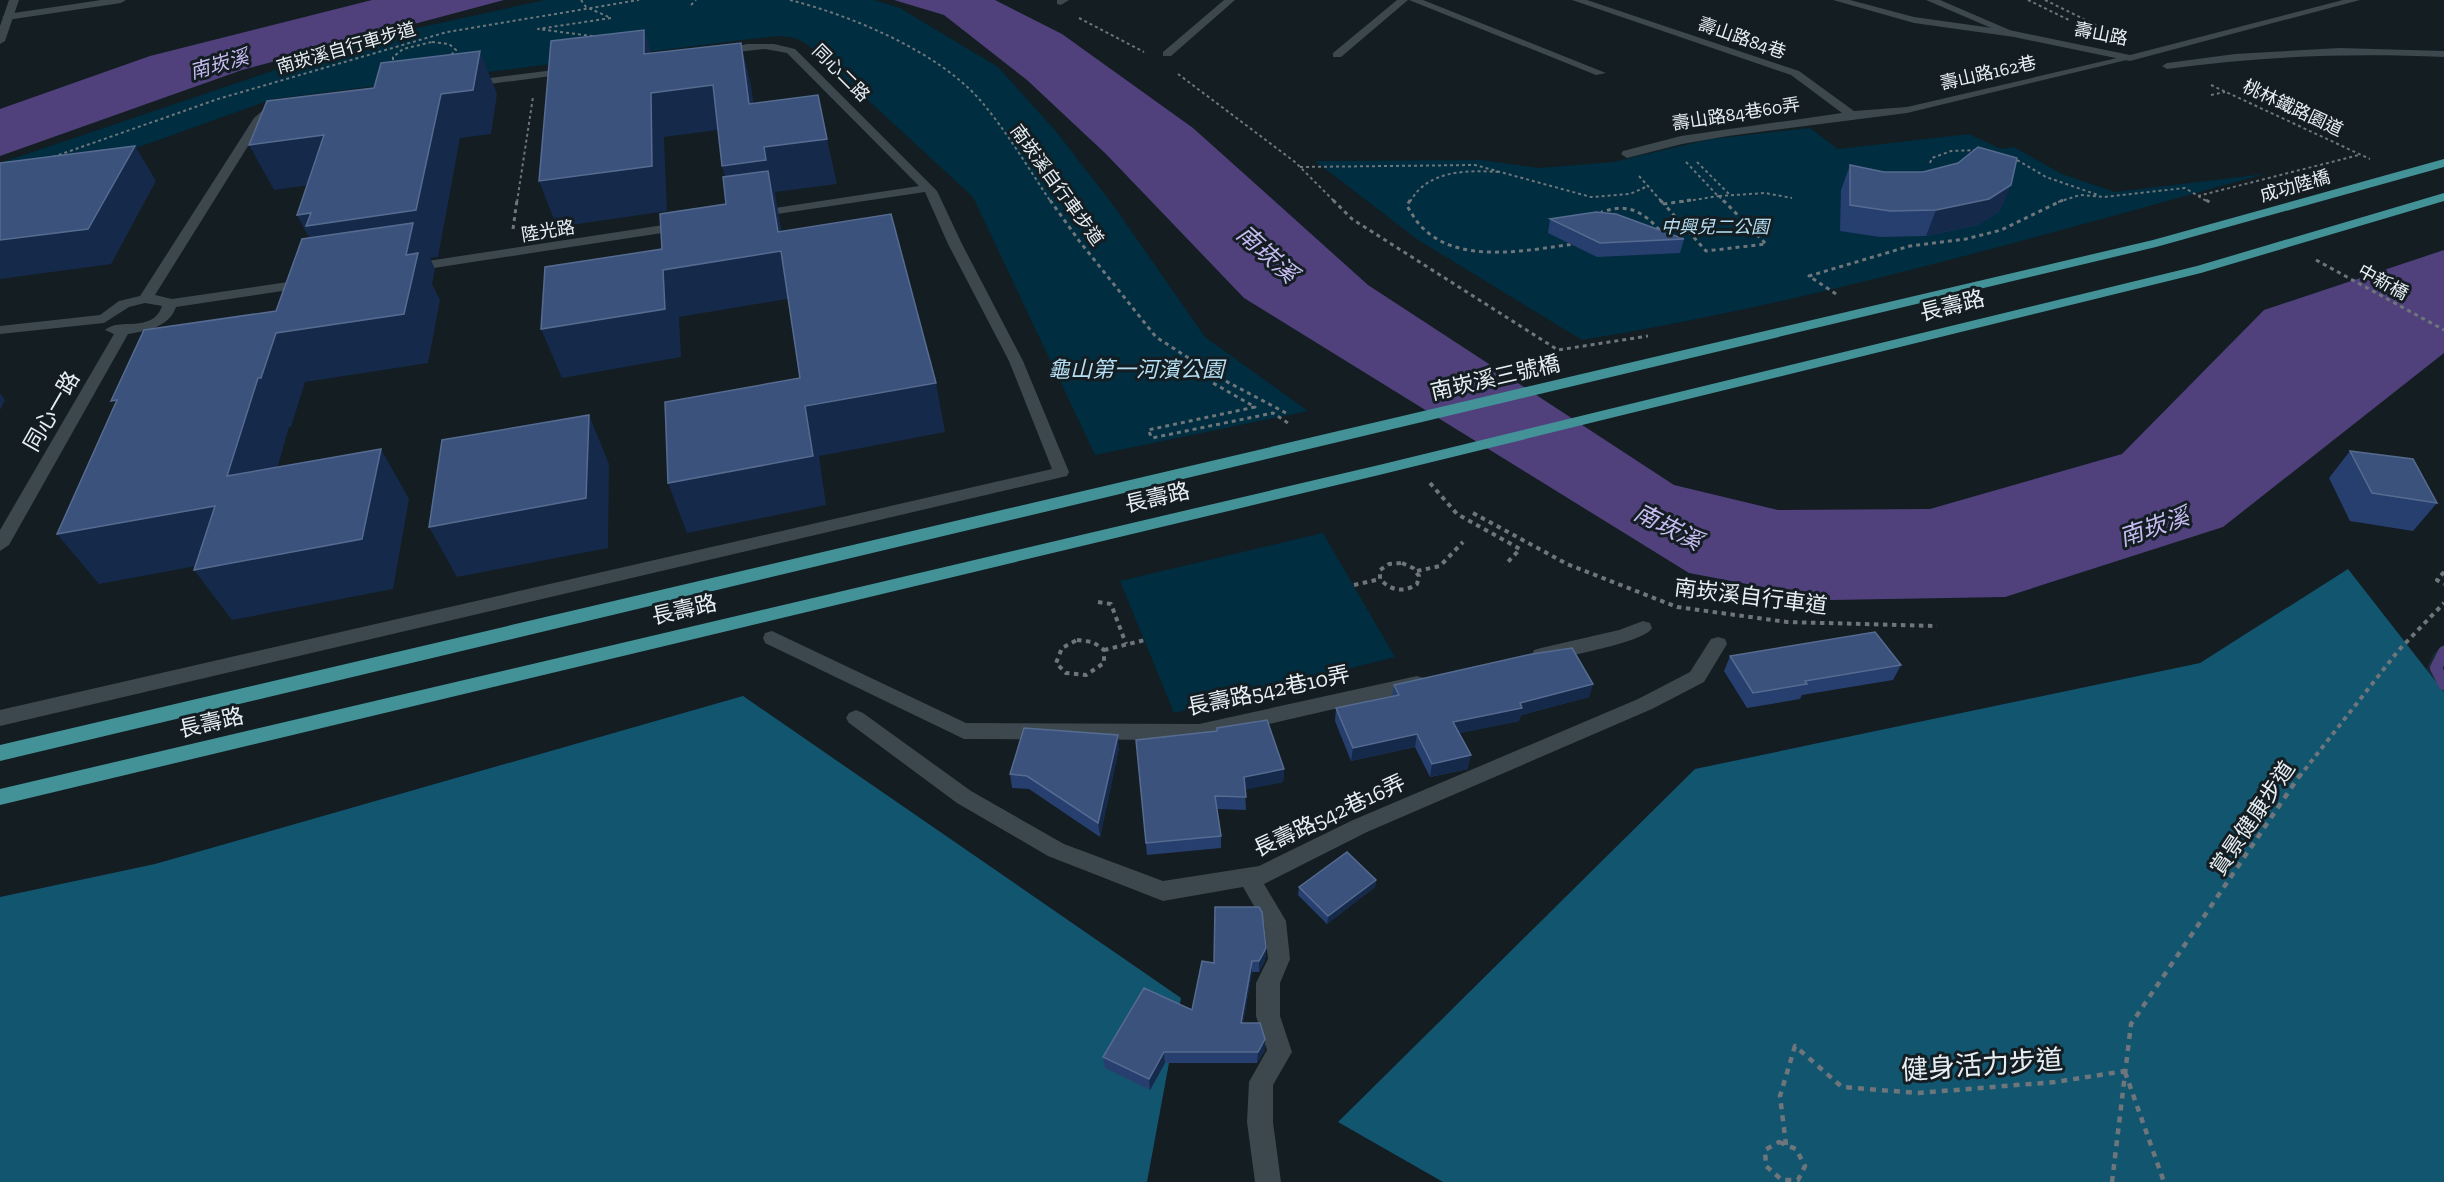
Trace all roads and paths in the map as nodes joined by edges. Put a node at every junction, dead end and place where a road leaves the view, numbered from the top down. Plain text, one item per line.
1 (14, 0) edge
2 (121, 0) edge
3 (581, 0) edge
4 (639, 0) edge
5 (696, 0) edge
6 (790, 0) edge
7 (1230, 0) edge
8 (1403, 0) edge
9 (1414, 0) edge
10 (1577, 0) edge
11 (1838, 0) edge
12 (1931, 0) edge
13 (2355, 0) edge
14 (691, 5) dead end
15 (586, 7) junction
16 (1070, 14) dead end
17 (8, 17) junction
18 (2014, 34) junction
19 (604, 39) edge
20 (0, 41) edge
21 (392, 48) junction
22 (403, 49) junction
23 (2152, 52) junction
24 (704, 53) edge
25 (1149, 54) dead end
26 (1167, 54) dead end
27 (2444, 54) edge
28 (1336, 55) dead end
29 (2130, 58) junction
30 (427, 65) junction
31 (1169, 67) dead end
32 (587, 69) edge
33 (422, 72) edge
34 (1600, 73) dead end
35 (2204, 82) dead end
36 (458, 85) edge
37 (533, 92) dead end
38 (2226, 92) junction
39 (2211, 95) dead end
40 (288, 108) edge
41 (1852, 114) junction
42 (1675, 141) junction
43 (1985, 150) edge
44 (1626, 154) dead end
45 (2005, 155) edge
46 (2360, 155) junction
47 (44, 161) edge
48 (2376, 162) dead end
49 (1930, 163) dead end
50 (2444, 163) edge
51 (1300, 167) junction
52 (1506, 172) junction
53 (1648, 186) dead end
54 (930, 190) junction
55 (1731, 195) junction
56 (1719, 196) junction
57 (2199, 196) junction
58 (2104, 197) junction
59 (2444, 197) edge
60 (1792, 198) dead end
61 (2215, 205) dead end
62 (744, 218) edge
63 (1605, 222) edge
64 (697, 225) edge
65 (513, 230) dead end
66 (1687, 230) junction
67 (1662, 233) junction
68 (1652, 234) edge
69 (2156, 243) joint
70 (1579, 246) edge
71 (2310, 257) dead end
72 (393, 272) edge
73 (322, 283) edge
74 (1825, 297) dead end
75 (145, 299) junction
76 (170, 306) junction
77 (104, 319) junction
78 (0, 330) edge
79 (2444, 330) edge
80 (123, 331) junction
81 (1657, 334) dead end
82 (1682, 356) joint
83 (1218, 377) junction
84 (1286, 413) dead end
85 (1297, 429) dead end
86 (1317, 442) joint
87 (1430, 483) dead end
88 (1473, 513) dead end
89 (1463, 542) dead end
90 (0, 545) edge
91 (1505, 565) dead end
92 (1417, 571) junction
93 (2444, 572) edge
94 (1380, 579) junction
95 (2444, 584) edge
96 (1354, 585) dead end
97 (1098, 602) dead end
98 (2444, 603) edge
99 (1937, 626) dead end
100 (1643, 628) dead end
101 (772, 638) dead end
102 (1145, 640) dead end
103 (1126, 644) junction
104 (1718, 644) dead end
105 (1104, 650) junction
106 (1520, 660) edge
107 (1439, 678) edge
108 (0, 718) edge
109 (856, 718) dead end
110 (0, 753) edge
111 (0, 797) edge
112 (1248, 877) junction
113 (2125, 1071) junction
114 (1786, 1145) junction
115 (1781, 1181) edge
116 (1268, 1182) edge
117 (2112, 1182) edge
118 (2164, 1182) edge

1 - 17 street
2 - 17 street
3 - 15 path
4 - 15 path, 南崁溪自行車步道
5 - 14 path
6 - 83 path, 南崁溪自行車步道
7 - 26 street
8 - 28 street
9 - 34 street
10 - 41 street, 壽山路84巷
11 - 18 street, 壽山路
12 - 18 street
13 - 23 street, 壽山路
15 - 19 path
15 - 21 path, 南崁溪自行車步道
16 - 25 path
17 - 20 street
18 - 29 street, 壽山路
21 - 22 path
21 - 47 path, 南崁溪自行車步道
22 - 30 path
22 - 30 path
23 - 27 street
23 - 29 street, 壽山路
24 - 54 street, 同心二路
29 - 41 street, 壽山路162巷
30 - 33 path
31 - 51 path
32 - 36 street
35 - 38 path, 桃林鐵路園道
37 - 65 path
38 - 39 path
38 - 46 path, 桃林鐵路園道
40 - 75 street
41 - 42 street, 壽山路84巷60弄
42 - 44 street, 壽山路84巷60弄
42 - 55 path
43 - 49 path
45 - 58 path
46 - 48 path, 桃林鐵路園道
46 - 57 path
50 - 69 main road, 成功陸橋
51 - 52 path
51 - 81 path
52 - 53 path
52 - 70 path
54 - 62 street
54 - 108 street, 同心二路
55 - 56 path
55 - 60 path
56 - 66 path
56 - 66 path
57 - 58 path
57 - 61 path
58 - 74 path
59 - 111 main road, 長壽路
63 - 67 path
64 - 72 street, 陸光路
66 - 67 path
67 - 68 path
69 - 82 main road, 長壽路
71 - 79 path, 中新橋
73 - 76 street
75 - 76 street
75 - 77 street
76 - 80 street
77 - 78 street
77 - 80 street
80 - 90 street, 同心一路
82 - 86 main road, 南崁溪三號橋
83 - 84 path, 南崁溪自行車步道
83 - 85 path
86 - 110 main road, 長壽路
87 - 91 path
88 - 99 path, 南崁溪自行車道
89 - 92 path
92 - 94 path
92 - 94 path
93 - 95 path
94 - 96 path
97 - 103 path
98 - 113 path, 賞景健康步道
100 - 106 street
101 - 107 street, 長壽路542巷10弄
102 - 103 path
103 - 105 path
104 - 112 street, 長壽路542巷16弄
105 - 105 path
109 - 112 street, 長壽路542巷16弄
112 - 116 street
113 - 114 path, 健身活力步道
113 - 117 path, 賞景健康步道
113 - 118 path
114 - 115 path
114 - 115 path

